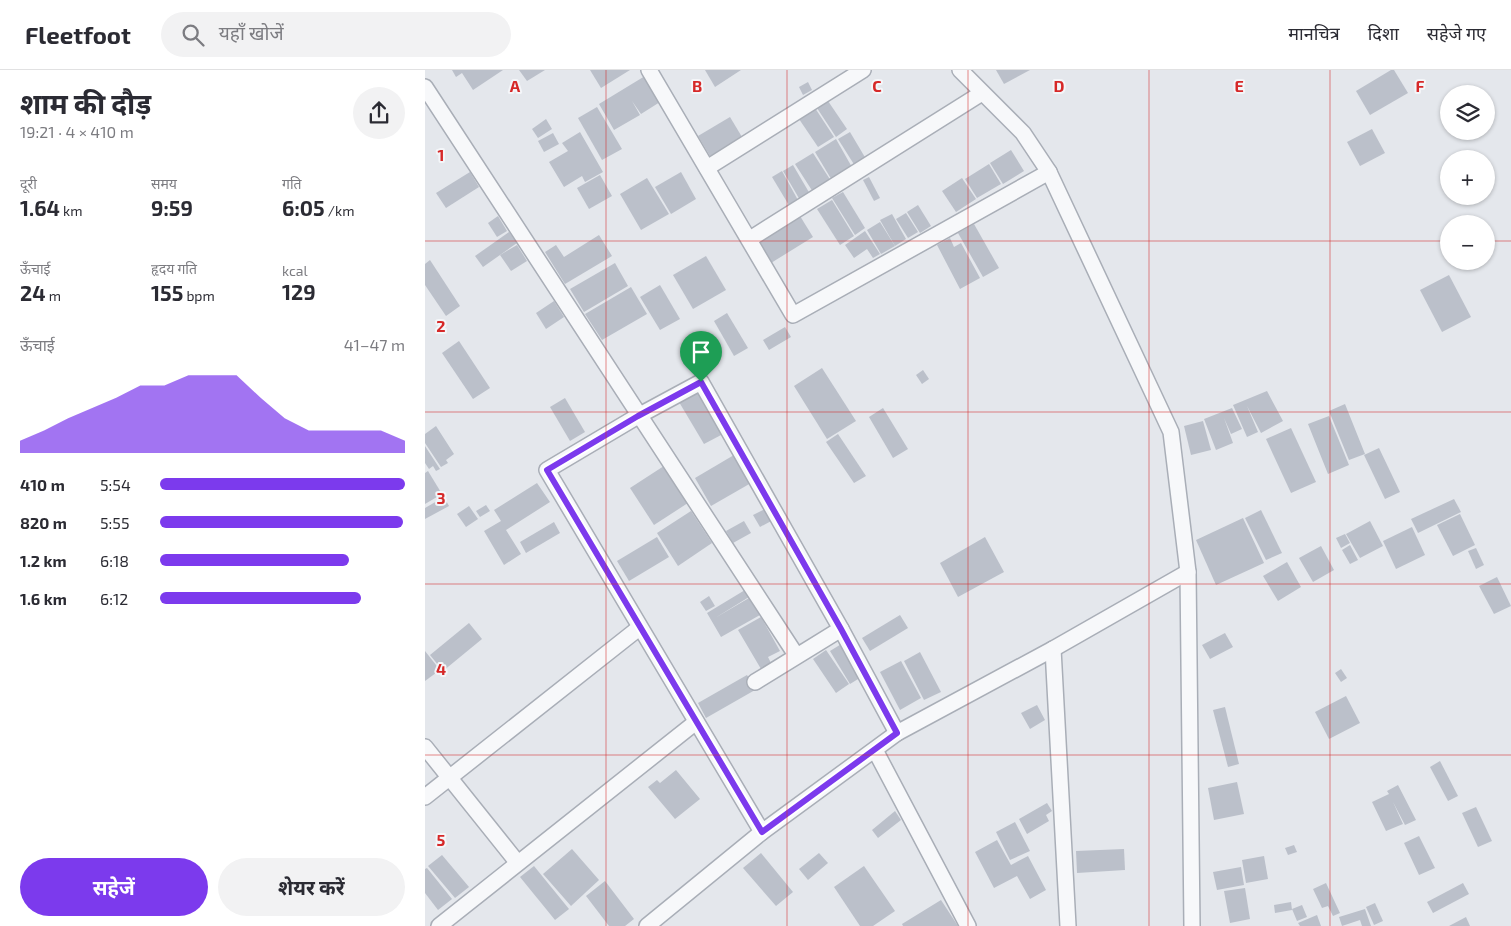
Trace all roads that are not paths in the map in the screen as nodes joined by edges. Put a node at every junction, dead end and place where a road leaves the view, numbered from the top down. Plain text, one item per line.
1 (649, 70) edge
2 (863, 70) edge
3 (959, 70) edge
4 (425, 87) edge
5 (982, 93) junction
6 (707, 168) junction
7 (1049, 172) junction
8 (750, 239) junction
9 (638, 416) junction
10 (1188, 572) junction
11 (639, 628) junction
12 (841, 629) junction
13 (1053, 649) junction
14 (796, 655) junction
15 (755, 682) dead end
16 (696, 722) junction
17 (897, 733) junction
18 (425, 747) edge
19 (875, 750) junction
20 (450, 777) junction
21 (425, 797) edge
22 (762, 832) junction
23 (517, 862) junction
24 (439, 926) edge
25 (647, 926) edge
26 (968, 926) edge
27 (1068, 926) edge
28 (1192, 926) edge

1 - 6 street
2 - 6 street
3 - 5 street
4 - 9 street
5 - 7 street
5 - 8 street
6 - 8 street
7 - 8 street
7 - 10 street
9 - 11 street
9 - 12 street
9 - 14 street
10 - 13 street
10 - 28 street
11 - 16 street
11 - 20 street
12 - 14 street
12 - 17 street
13 - 17 street
13 - 27 street
14 - 15 street
16 - 22 street
16 - 23 street
17 - 19 street
18 - 20 street
19 - 22 street
19 - 26 street
20 - 21 street
20 - 23 street
22 - 25 street
23 - 24 street

